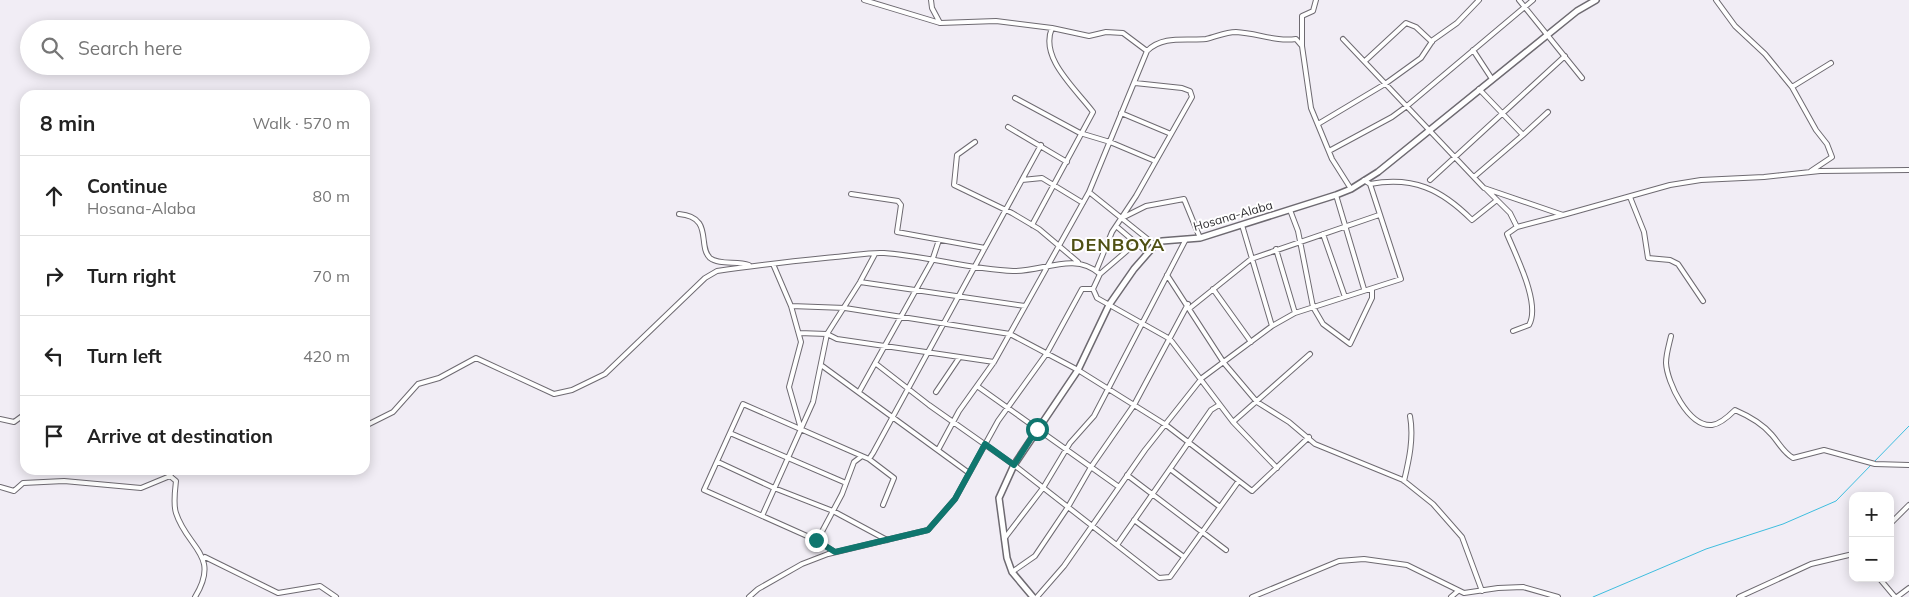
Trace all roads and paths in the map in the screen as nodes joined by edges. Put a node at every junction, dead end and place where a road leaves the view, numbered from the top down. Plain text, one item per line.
1 (864, 0) edge
2 (930, 0) edge
3 (1316, 0) edge
4 (1479, 0) edge
5 (1519, 0) edge
6 (1533, 0) edge
7 (1596, 0) edge
8 (1716, 0) edge
9 (1526, 6) junction
10 (940, 23) junction
11 (1052, 28) junction
12 (1548, 34) junction
13 (1343, 39) dead end
14 (1432, 42) junction
15 (1302, 46) junction
16 (1473, 50) junction
17 (1147, 51) junction
18 (1565, 56) junction
19 (1365, 61) junction
20 (1831, 63) dead end
21 (1582, 78) dead end
22 (1492, 79) junction
23 (1135, 83) junction
24 (1386, 84) junction
25 (1792, 87) junction
26 (1479, 89) junction
27 (1015, 98) dead end
28 (1407, 106) junction
29 (1548, 112) dead end
30 (1121, 113) junction
31 (1502, 113) junction
32 (1318, 124) junction
33 (1008, 127) dead end
34 (1429, 129) junction
35 (1082, 133) junction
36 (1171, 134) junction
37 (1523, 135) junction
38 (974, 142) dead end
39 (1110, 142) junction
40 (1041, 145) junction
41 (1329, 151) junction
42 (1454, 156) junction
43 (1155, 161) junction
44 (1067, 162) junction
45 (1909, 170) edge
46 (1810, 172) junction
47 (1474, 177) junction
48 (1022, 180) junction
49 (1364, 180) junction
50 (1430, 180) dead end
51 (1055, 184) junction
52 (1370, 184) junction
53 (1484, 188) junction
54 (1351, 189) junction
55 (1089, 192) junction
56 (851, 194) dead end
57 (1336, 195) junction
58 (1630, 197) junction
59 (1497, 200) junction
60 (1083, 202) junction
61 (1006, 210) junction
62 (1290, 210) junction
63 (679, 214) dead end
64 (1379, 215) junction
65 (1563, 215) junction
66 (1121, 218) junction
67 (1032, 225) junction
68 (1242, 225) junction
69 (1116, 226) junction
70 (1345, 226) junction
71 (1517, 227) junction
72 (1323, 234) junction
73 (1200, 238) junction
74 (1186, 239) junction
75 (940, 240) junction
76 (1136, 243) junction
77 (1300, 243) junction
78 (1155, 246) junction
79 (1058, 247) junction
80 (985, 248) junction
81 (1276, 249) junction
82 (1148, 253) junction
83 (875, 254) junction
84 (1251, 259) junction
85 (932, 261) junction
86 (1078, 262) junction
87 (773, 264) junction
88 (751, 266) junction
89 (975, 267) junction
90 (1047, 267) junction
91 (1098, 272) junction
92 (1167, 275) junction
93 (860, 282) junction
94 (1093, 289) junction
95 (1213, 289) junction
96 (1364, 289) junction
97 (916, 290) junction
98 (1372, 290) junction
99 (959, 297) junction
100 (1345, 297) junction
101 (1703, 301) dead end
102 (1109, 305) junction
103 (791, 306) junction
104 (1025, 306) junction
105 (1189, 306) junction
106 (1313, 307) junction
107 (845, 308) junction
108 (1295, 313) junction
109 (901, 316) junction
110 (945, 322) junction
111 (1143, 322) junction
112 (1272, 326) junction
113 (1513, 331) dead end
114 (799, 333) junction
115 (827, 334) junction
116 (1010, 334) junction
117 (1671, 336) dead end
118 (1170, 339) junction
119 (1251, 342) junction
120 (884, 347) junction
121 (1047, 353) junction
122 (927, 354) junction
123 (1310, 354) dead end
124 (960, 358) junction
125 (994, 362) junction
126 (875, 363) junction
127 (1224, 363) junction
128 (821, 365) junction
129 (1078, 370) junction
130 (1202, 378) junction
131 (976, 386) junction
132 (907, 388) junction
133 (1109, 389) junction
134 (859, 392) junction
135 (936, 392) dead end
136 (1257, 402) junction
137 (1134, 405) junction
138 (1219, 405) junction
139 (1007, 408) junction
140 (892, 416) junction
141 (1410, 416) dead end
142 (20, 418) edge
143 (0, 419) edge
144 (953, 422) junction
145 (1233, 422) junction
146 (370, 424) edge
147 (1166, 425) junction
148 (801, 429) junction
149 (1037, 429) junction
150 (730, 433) junction
151 (1309, 437) junction
152 (1189, 443) junction
153 (985, 444) junction
154 (938, 450) junction
155 (1066, 450) junction
156 (862, 456) junction
157 (788, 457) junction
158 (869, 459) junction
159 (718, 462) junction
160 (1014, 465) junction
161 (1909, 465) edge
162 (1091, 467) junction
163 (1276, 468) junction
164 (1170, 469) junction
165 (969, 472) junction
166 (1127, 475) junction
167 (170, 476) joint
168 (1404, 481) junction
169 (1238, 482) junction
170 (846, 483) junction
171 (0, 487) edge
172 (1119, 487) junction
173 (774, 488) junction
174 (1044, 488) junction
175 (1152, 494) junction
176 (883, 505) dead end
177 (1909, 505) edge
178 (1068, 507) junction
179 (1220, 507) junction
180 (833, 511) junction
181 (762, 516) junction
182 (1134, 520) junction
183 (1894, 520) edge
184 (1092, 526) junction
185 (1202, 532) junction
186 (887, 540) junction
187 (1003, 540) junction
188 (817, 541) junction
189 (1116, 545) junction
190 (1226, 550) dead end
191 (835, 552) junction
192 (1849, 555) edge
193 (205, 557) junction
194 (1184, 557) junction
195 (1012, 572) junction
196 (1883, 582) edge
197 (1909, 588) edge
198 (1458, 591) junction
199 (1482, 591) junction
200 (195, 597) edge
201 (336, 597) edge
202 (749, 597) edge
203 (1033, 597) edge
204 (1038, 597) edge
205 (1252, 597) edge
206 (1451, 597) edge
207 (1558, 597) edge
208 (1739, 597) edge
209 (1896, 597) edge

1 - 10 street
2 - 10 street
3 - 15 street
4 - 14 street
5 - 9 street
6 - 9 street
7 - 12 main road, Hosana-Alaba
8 - 25 street
9 - 12 street
9 - 16 street
10 - 11 street
11 - 17 street
11 - 35 street
12 - 18 street
12 - 22 main road, Hosana-Alaba
13 - 19 street
14 - 19 street
14 - 24 street
15 - 17 street
15 - 32 street
16 - 22 street
16 - 28 street
17 - 23 street
18 - 21 street
18 - 31 street
19 - 24 street
20 - 25 street
22 - 26 main road, Hosana-Alaba
23 - 30 street
23 - 36 street
24 - 28 street
24 - 32 street
25 - 46 street
26 - 31 street
26 - 34 main road, Hosana-Alaba
27 - 35 street
28 - 34 street
28 - 41 street
29 - 37 street
30 - 36 street
30 - 39 street
31 - 37 street
31 - 42 street
32 - 41 street
33 - 40 street
34 - 42 street
34 - 49 main road, Hosana-Alaba
35 - 39 street
35 - 44 street
36 - 43 street
37 - 47 street
38 - 61 street
39 - 43 street
39 - 55 street
40 - 44 street
40 - 48 street
41 - 54 street
42 - 47 street
42 - 50 street
43 - 66 street
44 - 51 street
45 - 46 street
46 - 58 street
47 - 53 street
48 - 51 street
48 - 61 street
49 - 52 street
49 - 54 main road, Hosana-Alaba
51 - 60 street
51 - 67 street
52 - 59 street
52 - 64 street
53 - 59 street
53 - 65 street
54 - 57 main road, Hosana-Alaba
55 - 60 street
55 - 66 street
56 - 75 street
57 - 62 main road, Hosana-Alaba
57 - 70 street
58 - 65 street
58 - 101 street
59 - 71 street
60 - 79 street
61 - 67 street
61 - 80 street
62 - 68 main road, Hosana-Alaba
62 - 77 street
63 - 88 street
64 - 70 street
64 - 98 street
65 - 71 street
66 - 69 street
66 - 73 street
66 - 78 street
67 - 79 street
68 - 73 main road, Hosana-Alaba
68 - 84 street
69 - 76 street
69 - 91 street
70 - 72 street
70 - 96 street
71 - 113 street
72 - 77 street
72 - 100 street
73 - 74 main road, Hosana-Alaba
74 - 78 main road, Hosana-Alaba
74 - 92 street
75 - 80 street
75 - 85 street
76 - 82 street
76 - 91 street
77 - 81 street
77 - 106 street
78 - 82 main road, Hosana-Alaba
79 - 86 street
79 - 90 street
80 - 89 street
81 - 84 street
81 - 108 street
82 - 102 main road, Hosana-Alaba
83 - 85 street
83 - 87 street
83 - 93 street
84 - 95 street
84 - 112 street
85 - 89 street
85 - 97 street
86 - 90 street
86 - 91 street
87 - 88 street
87 - 103 street
88 - 146 street
89 - 90 street
89 - 99 street
90 - 104 street
91 - 94 street
92 - 105 street
92 - 111 street
93 - 97 street
93 - 107 street
94 - 102 street
94 - 121 street
95 - 105 street
95 - 119 street
96 - 98 street
96 - 100 street
97 - 99 street
97 - 109 street
98 - 106 street
99 - 104 street
99 - 110 street
100 - 106 street
102 - 111 street
102 - 129 main road, Hosana-Alaba
103 - 107 street
103 - 114 street
104 - 116 street
105 - 118 street
105 - 127 street
106 - 108 street
107 - 109 street
107 - 115 street
108 - 112 street
109 - 110 street
109 - 120 street
110 - 116 street
110 - 122 street
111 - 118 street
111 - 133 street
112 - 119 street
114 - 115 street
114 - 148 street
115 - 120 street
115 - 128 street
116 - 121 street
116 - 125 street
117 - 161 street
118 - 130 street
118 - 137 street
119 - 127 street
120 - 122 street
120 - 126 street
121 - 129 street
121 - 139 street
122 - 124 street
122 - 132 street
123 - 136 street
124 - 125 street
124 - 135 street
125 - 131 street
126 - 132 street
126 - 134 street
127 - 130 street
127 - 136 street
128 - 134 street
128 - 148 street
129 - 133 street
129 - 149 main road, Hosana-Alaba
130 - 138 street
130 - 147 street
131 - 139 street
131 - 144 street
132 - 140 street
132 - 144 street
133 - 137 street
133 - 155 street
134 - 140 street
136 - 145 street
136 - 151 street
137 - 147 street
137 - 162 street
138 - 145 street
138 - 152 street
139 - 149 street
139 - 153 street
140 - 154 street
140 - 158 street
141 - 168 street
142 - 143 street
144 - 153 street
144 - 154 street
145 - 163 street
147 - 152 street
147 - 166 street
148 - 150 street
148 - 156 street
148 - 157 street
149 - 155 street
149 - 160 main road, Hosana-Alaba
150 - 157 street
150 - 159 street
151 - 163 street
151 - 168 street
152 - 164 street
152 - 169 street
153 - 160 street
153 - 165 street
154 - 165 street
155 - 162 street
155 - 174 street
156 - 158 street
156 - 170 street
157 - 170 street
157 - 173 street
158 - 176 street
159 - 173 street
159 - 181 street
160 - 174 street
160 - 187 main road, Hosana-Alaba
162 - 172 street
162 - 178 street
163 - 169 street
164 - 175 street
164 - 179 street
165 - 186 street
166 - 172 street
166 - 175 street
167 - 171 street
167 - 193 street
168 - 199 street
169 - 179 street
170 - 180 street
172 - 184 street
173 - 180 street
173 - 181 street
174 - 178 street
174 - 187 street
175 - 182 street
175 - 185 street
177 - 183 street
178 - 184 street
178 - 195 street
179 - 185 street
180 - 186 street
180 - 188 street
181 - 188 street
182 - 189 street
182 - 194 street
184 - 189 street
184 - 204 street
185 - 190 street
185 - 194 street
186 - 191 street
187 - 195 main road, Hosana-Alaba
188 - 191 street
189 - 194 street
191 - 202 street
192 - 208 street
193 - 200 street
193 - 201 street
195 - 203 main road, Hosana-Alaba
196 - 209 street
197 - 209 street
198 - 199 street
198 - 205 street
198 - 206 street
199 - 207 street

